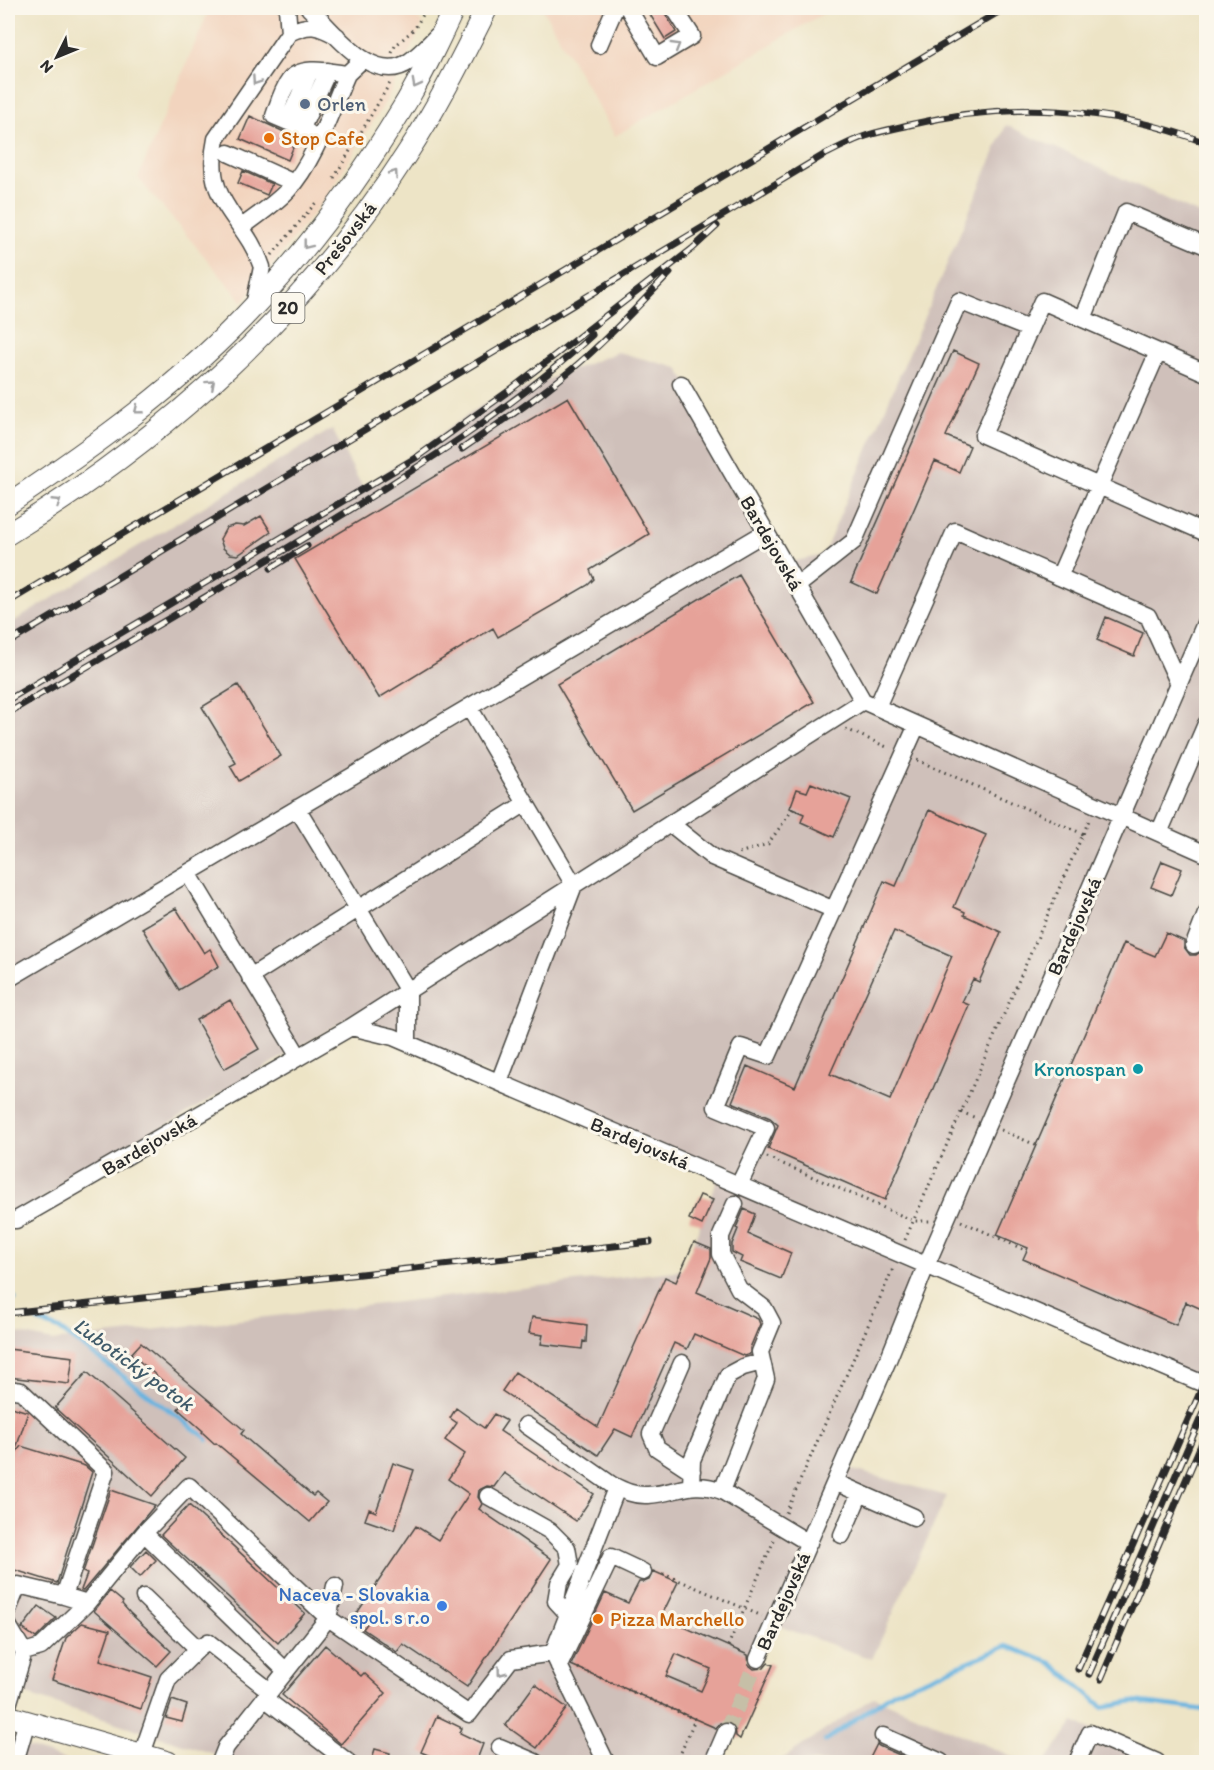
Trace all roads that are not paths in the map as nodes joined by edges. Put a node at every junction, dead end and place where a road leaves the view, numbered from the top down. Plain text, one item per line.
1 (286, 8) edge
2 (309, 8) edge
3 (454, 8) edge
4 (487, 8) edge
5 (615, 8) edge
6 (628, 8) edge
7 (674, 8) edge
8 (442, 31) junction
9 (290, 33) junction
10 (337, 36) junction
11 (599, 45) dead end
12 (363, 59) junction
13 (328, 71) junction
14 (347, 74) junction
15 (295, 125) junction
16 (318, 140) junction
17 (228, 153) dead end
18 (294, 183) junction
19 (240, 228) junction
20 (1206, 246) edge
21 (254, 306) junction
22 (1083, 320) junction
23 (1029, 330) junction
24 (1158, 352) junction
25 (1206, 373) edge
26 (681, 384) dead end
27 (1099, 486) junction
28 (8, 504) edge
29 (766, 532) junction
30 (1206, 533) edge
31 (8, 534) edge
32 (1059, 577) junction
33 (797, 586) junction
34 (1206, 621) edge
35 (1179, 684) junction
36 (870, 704) junction
37 (469, 707) junction
38 (1206, 724) edge
39 (917, 725) junction
40 (526, 803) junction
41 (297, 808) junction
42 (1122, 816) junction
43 (671, 824) junction
44 (1159, 833) junction
45 (1206, 854) edge
46 (188, 873) junction
47 (574, 885) junction
48 (358, 909) junction
49 (834, 910) junction
50 (1206, 914) edge
51 (1194, 945) dead end
52 (250, 976) junction
53 (8, 979) edge
54 (408, 991) junction
55 (351, 1027) junction
56 (408, 1043) junction
57 (299, 1057) junction
58 (499, 1083) junction
59 (739, 1185) junction
60 (735, 1204) dead end
61 (8, 1220) edge
62 (926, 1266) junction
63 (762, 1362) junction
64 (682, 1363) dead end
65 (1206, 1385) edge
66 (8, 1389) edge
67 (526, 1425) dead end
68 (691, 1478) junction
69 (835, 1482) junction
70 (617, 1488) junction
71 (722, 1491) junction
72 (860, 1493) junction
73 (488, 1496) dead end
74 (914, 1517) dead end
75 (144, 1533) junction
76 (842, 1535) dead end
77 (809, 1543) junction
78 (643, 1572) dead end
79 (335, 1586) dead end
80 (64, 1596) junction
81 (144, 1597) dead end
82 (87, 1603) junction
83 (8, 1610) edge
84 (568, 1614) junction
85 (328, 1618) junction
86 (8, 1625) edge
87 (198, 1649) junction
88 (24, 1652) junction
89 (558, 1659) junction
90 (758, 1659) tunnel mouth
91 (286, 1671) junction
92 (267, 1695) junction
93 (8, 1705) edge
94 (17, 1718) edge
95 (726, 1732) tunnel mouth
96 (882, 1736) dead end
97 (500, 1747) dead end
98 (142, 1754) junction
99 (15, 1762) edge
100 (168, 1762) edge
101 (220, 1762) edge
102 (348, 1762) edge
103 (535, 1762) edge
104 (606, 1762) edge
105 (713, 1762) edge
106 (941, 1762) edge
107 (1077, 1762) edge
108 (1157, 1762) edge

1 - 9 street
2 - 10 street
3 - 8 main road, Prešovská / 20
31 -> 4 main road, Prešovská / 20
5 - 11 street
6 -> 7 street
8 - 12 street, Prešovská
8 -> 21 main road, Prešovská / 20
9 - 10 street
9 -> 19 street
10 - 12 street
12 - 14 street
13 - 14 street
13 - 15 street
13 - 15 street
14 - 16 street
15 - 16 street
16 - 18 street
17 - 18 street
18 - 19 street
19 - 21 street
20 - 22 street
21 -> 28 main road, Prešovská / 20
22 - 23 street
22 - 24 street
23 - 27 street
23 - 33 street
24 - 25 street
24 - 27 street
26 - 29 street, Bardejovská
27 - 30 street
27 - 32 street
29 - 33 street, Bardejovská
29 - 37 street
32 - 35 street
32 - 36 street
33 - 36 street, Bardejovská
34 - 35 street, Bardejovská
35 - 42 street, Bardejovská
36 - 39 street
36 - 43 street, Bardejovská
37 - 40 street
37 - 41 street
38 - 44 street
39 - 42 street
39 - 49 street
40 - 47 street
40 - 48 street
41 - 46 street
41 - 48 street
42 - 44 street
42 - 62 street, Bardejovská
43 - 47 street, Bardejovská
43 - 49 street
44 - 45 street
46 - 52 street
46 - 53 street
47 - 54 street, Bardejovská
47 - 58 street
48 - 52 street
48 - 54 street
49 - 59 street
50 - 51 street
52 - 57 street
54 - 55 street, Bardejovská
54 - 56 street
55 - 56 street, Bardejovská
55 - 57 street, Bardejovská
56 - 58 street, Bardejovská
57 - 61 street, Bardejovská
58 - 59 street, Bardejovská
59 - 62 street, Bardejovská
60 - 63 street
62 - 65 street, Bardejovská
62 - 69 street, Bardejovská
63 - 68 street
63 - 71 street
64 - 68 street, Bardejovská
66 - 80 street
67 - 70 street, Bardejovská
68 - 70 street, Bardejovská
68 - 71 street, Bardejovská
69 - 72 street
69 - 77 street, Bardejovská
70 - 84 street
71 - 77 street, Bardejovská
72 - 74 street
72 - 76 street
73 - 84 street
75 - 82 street
75 - 85 street
75 - 91 street
77 - 90 street, Bardejovská
78 - 89 street
79 - 85 street
80 - 82 street
80 - 83 street
81 - 87 street
82 - 88 street
84 - 89 street
89 -> 85 street
85 - 91 street
86 - 88 street
87 - 92 street
87 - 98 street
88 - 93 street
89 - 104 street
91 - 92 street
92 - 101 street
92 - 102 street
94 - 98 main road
94 - 99 street
95 - 105 street
96 - 106 street
97 - 103 street
98 - 100 main road
107 - 108 street

